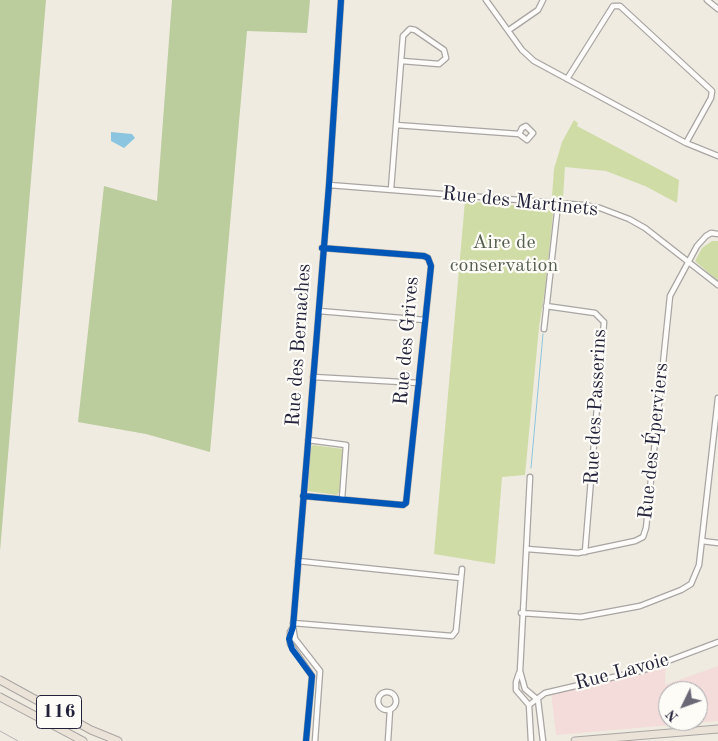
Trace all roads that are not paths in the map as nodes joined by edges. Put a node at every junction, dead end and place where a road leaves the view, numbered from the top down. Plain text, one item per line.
1 (341, 0) edge
2 (486, 0) edge
3 (543, 0) edge
4 (707, 0) edge
5 (718, 10) edge
6 (509, 30) junction
7 (402, 61) junction
8 (567, 79) junction
9 (396, 125) junction
10 (519, 134) dead end
11 (686, 143) junction
12 (718, 156) edge
13 (329, 185) junction
14 (390, 189) junction
15 (558, 204) junction
16 (718, 234) edge
17 (322, 248) junction
18 (688, 262) junction
19 (718, 285) edge
20 (546, 306) junction
21 (319, 311) junction
22 (425, 320) junction
23 (544, 329) dead end
24 (313, 377) junction
25 (419, 383) junction
26 (718, 398) edge
27 (308, 440) junction
28 (530, 476) dead end
29 (303, 496) junction
30 (342, 499) junction
31 (702, 541) junction
32 (718, 543) edge
33 (527, 549) junction
34 (585, 552) junction
35 (298, 561) junction
36 (462, 570) dead end
37 (461, 578) junction
38 (522, 613) junction
39 (293, 625) junction
40 (718, 642) edge
41 (520, 671) junction
42 (0, 680) edge
43 (312, 684) junction
44 (320, 685) junction
45 (0, 697) edge
46 (537, 697) junction
47 (529, 705) junction
48 (390, 710) dead end
49 (718, 729) edge
50 (83, 741) edge
51 (118, 741) edge
52 (306, 741) edge
53 (315, 741) edge
54 (388, 741) edge
55 (531, 741) edge
56 (543, 741) edge
57 (575, 741) edge

1 - 13 street, Rue des Bernaches
2 - 6 street
3 - 6 street
4 - 5 street
6 - 8 street
7 - 7 street
7 - 9 street
8 - 11 street
8 - 11 street
9 - 10 street
9 - 14 street
11 - 12 street
13 - 14 street, Rue des Martinets
13 - 17 street, Rue des Bernaches
14 - 15 street, Rue des Martinets
15 - 18 street, Rue des Martinets
15 - 20 street
16 - 18 street
17 - 21 street, Rue des Bernaches
17 - 22 street, Rue des Grives
18 - 19 street, Rue des Martinets
18 - 34 street, Rue des Éperviers
20 - 23 street
20 - 34 street, Rue des Passerins
21 - 22 street
21 - 24 street, Rue des Bernaches
22 - 25 street, Rue des Grives
24 - 25 street
24 - 27 street, Rue des Bernaches
25 - 30 street, Rue des Grives
26 - 31 street
27 - 29 street, Rue des Bernaches
27 - 30 street
28 - 33 street
29 - 30 street
29 - 35 street, Rue des Bernaches
31 - 32 street
31 - 38 street
33 - 34 street, Rue des Éperviers
33 - 38 street
35 - 37 street
35 - 39 street, Rue des Bernaches
36 - 37 street
37 - 39 street
38 - 41 street
39 - 43 street, Rue des Bernaches
39 - 44 street, Rue des Bernaches
40 - 46 street, Rue Lavoie
41 - 46 street
41 - 47 street
42 - 51 main road, 116
43 - 44 street
43 - 52 street, Rue des Bernaches
44 - 53 street, Rue des Bernaches
45 - 50 main road, 116
46 - 47 street, Rue Lavoie
46 - 56 street
47 - 55 street
48 - 54 street
49 - 57 main road

